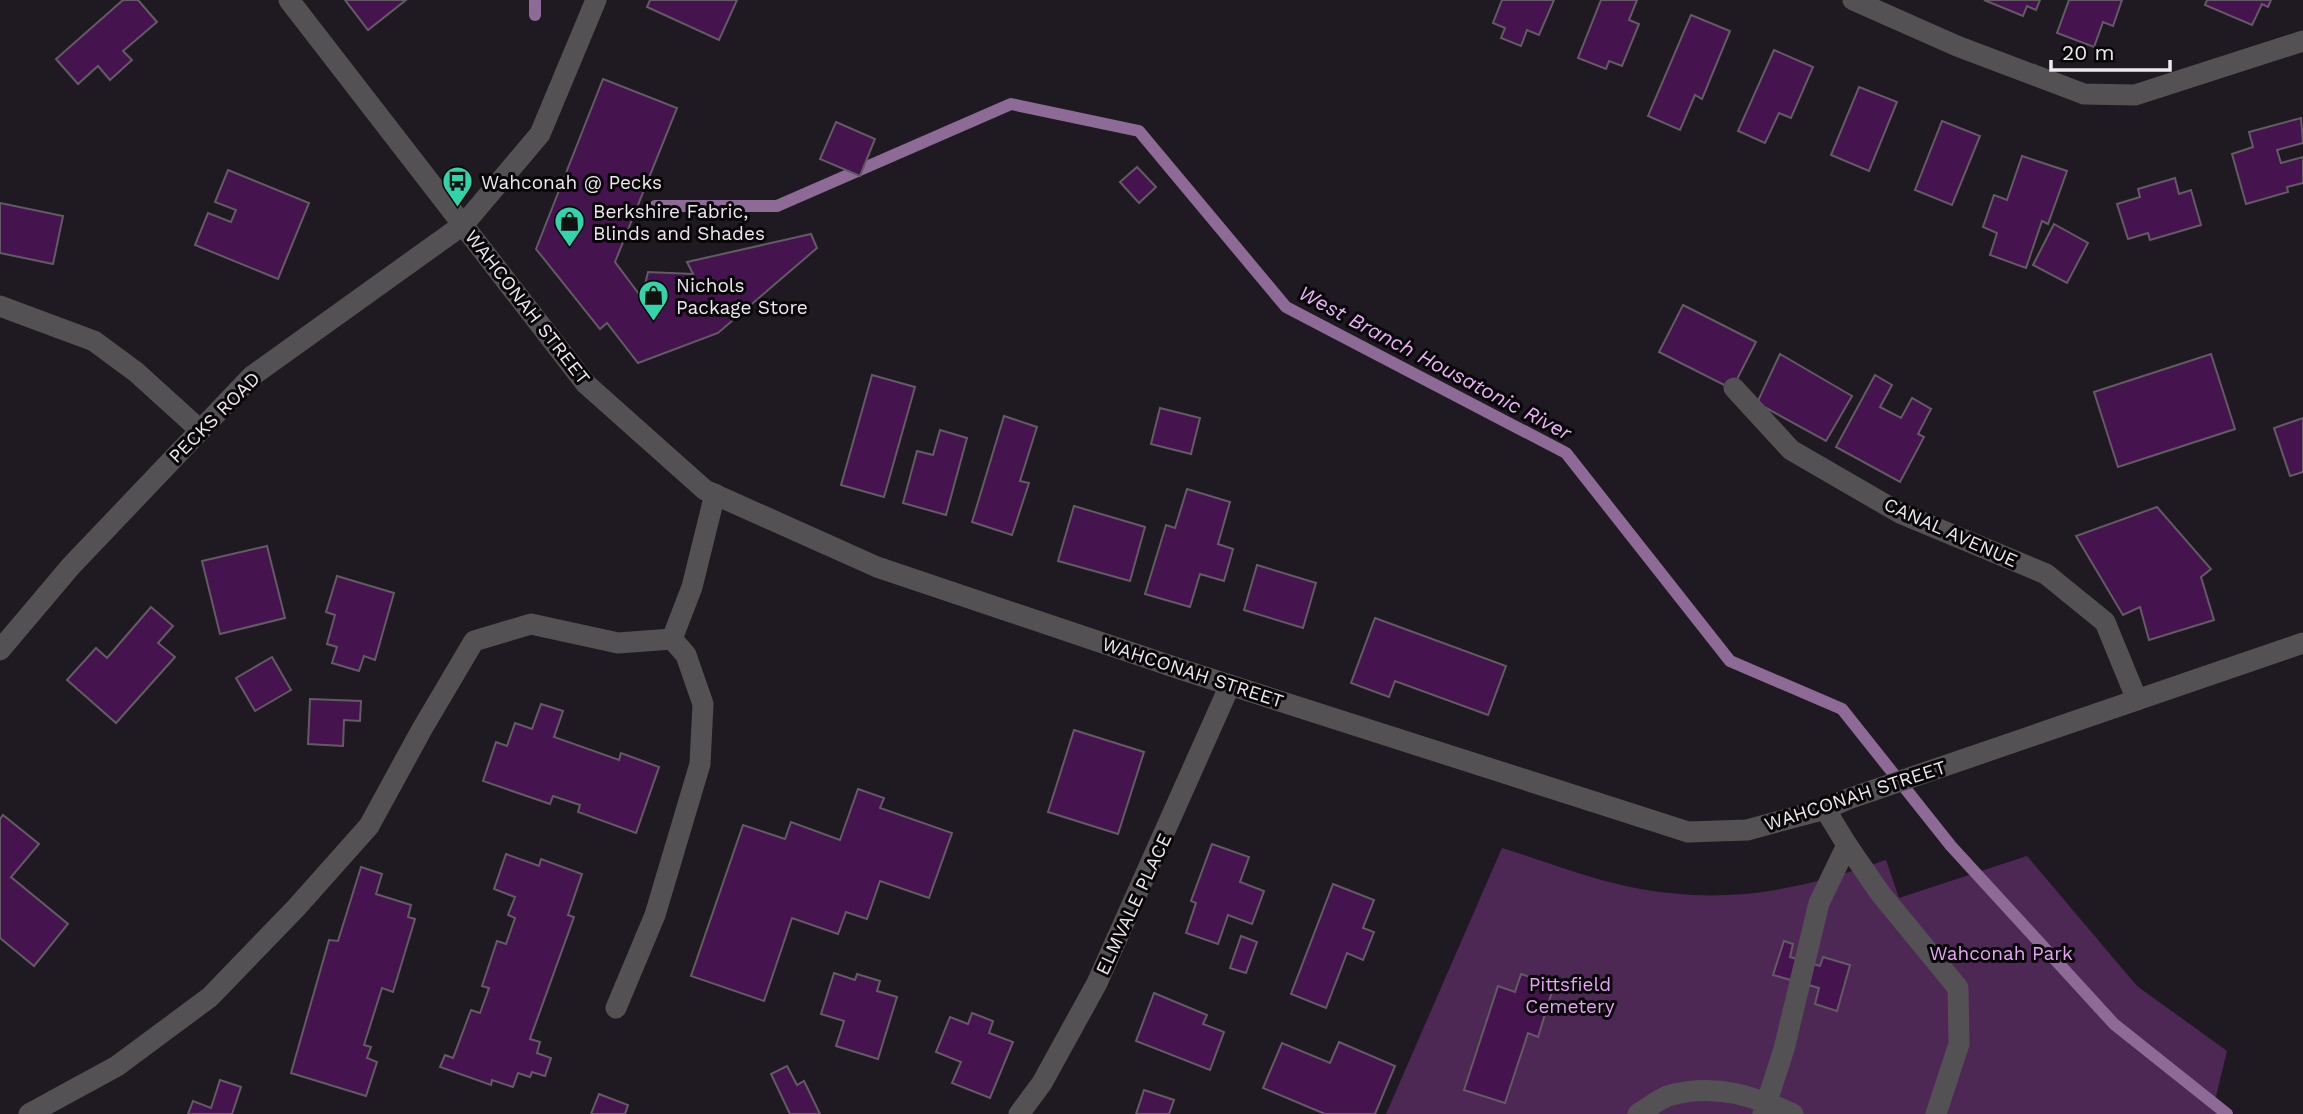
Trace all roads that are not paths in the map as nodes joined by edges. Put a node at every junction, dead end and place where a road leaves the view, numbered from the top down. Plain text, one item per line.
1 (289, 0) edge
2 (596, 0) edge
3 (1853, 0) edge
4 (2303, 41) edge
5 (464, 224) junction
6 (0, 306) edge
7 (1734, 388) dead end
8 (200, 430) junction
9 (715, 494) junction
10 (672, 639) junction
11 (2303, 643) edge
12 (0, 650) edge
13 (1230, 685) junction
14 (2137, 700) junction
15 (1825, 809) junction
16 (1847, 845) junction
17 (616, 1008) dead end
18 (1765, 1108) edge
19 (29, 1114) edge
20 (1019, 1114) edge
21 (1638, 1114) edge
22 (1793, 1114) edge
23 (1936, 1114) edge

1 - 5 street, WAHCONAH STREET
2 - 5 street, PECKS ROAD
3 - 4 street
5 - 8 street, PECKS ROAD
5 - 9 street, WAHCONAH STREET
6 - 8 street
7 - 14 street, CANAL AVENUE
8 - 12 street, PECKS ROAD
9 - 10 street
9 - 13 street, WAHCONAH STREET
10 - 17 street
10 - 19 street
11 - 14 street, WAHCONAH STREET
13 - 15 street, WAHCONAH STREET
13 - 20 street, ELMVALE PLACE
14 - 15 street, WAHCONAH STREET
15 - 16 street
16 - 18 street
16 - 23 street
18 - 21 street
18 - 22 street

